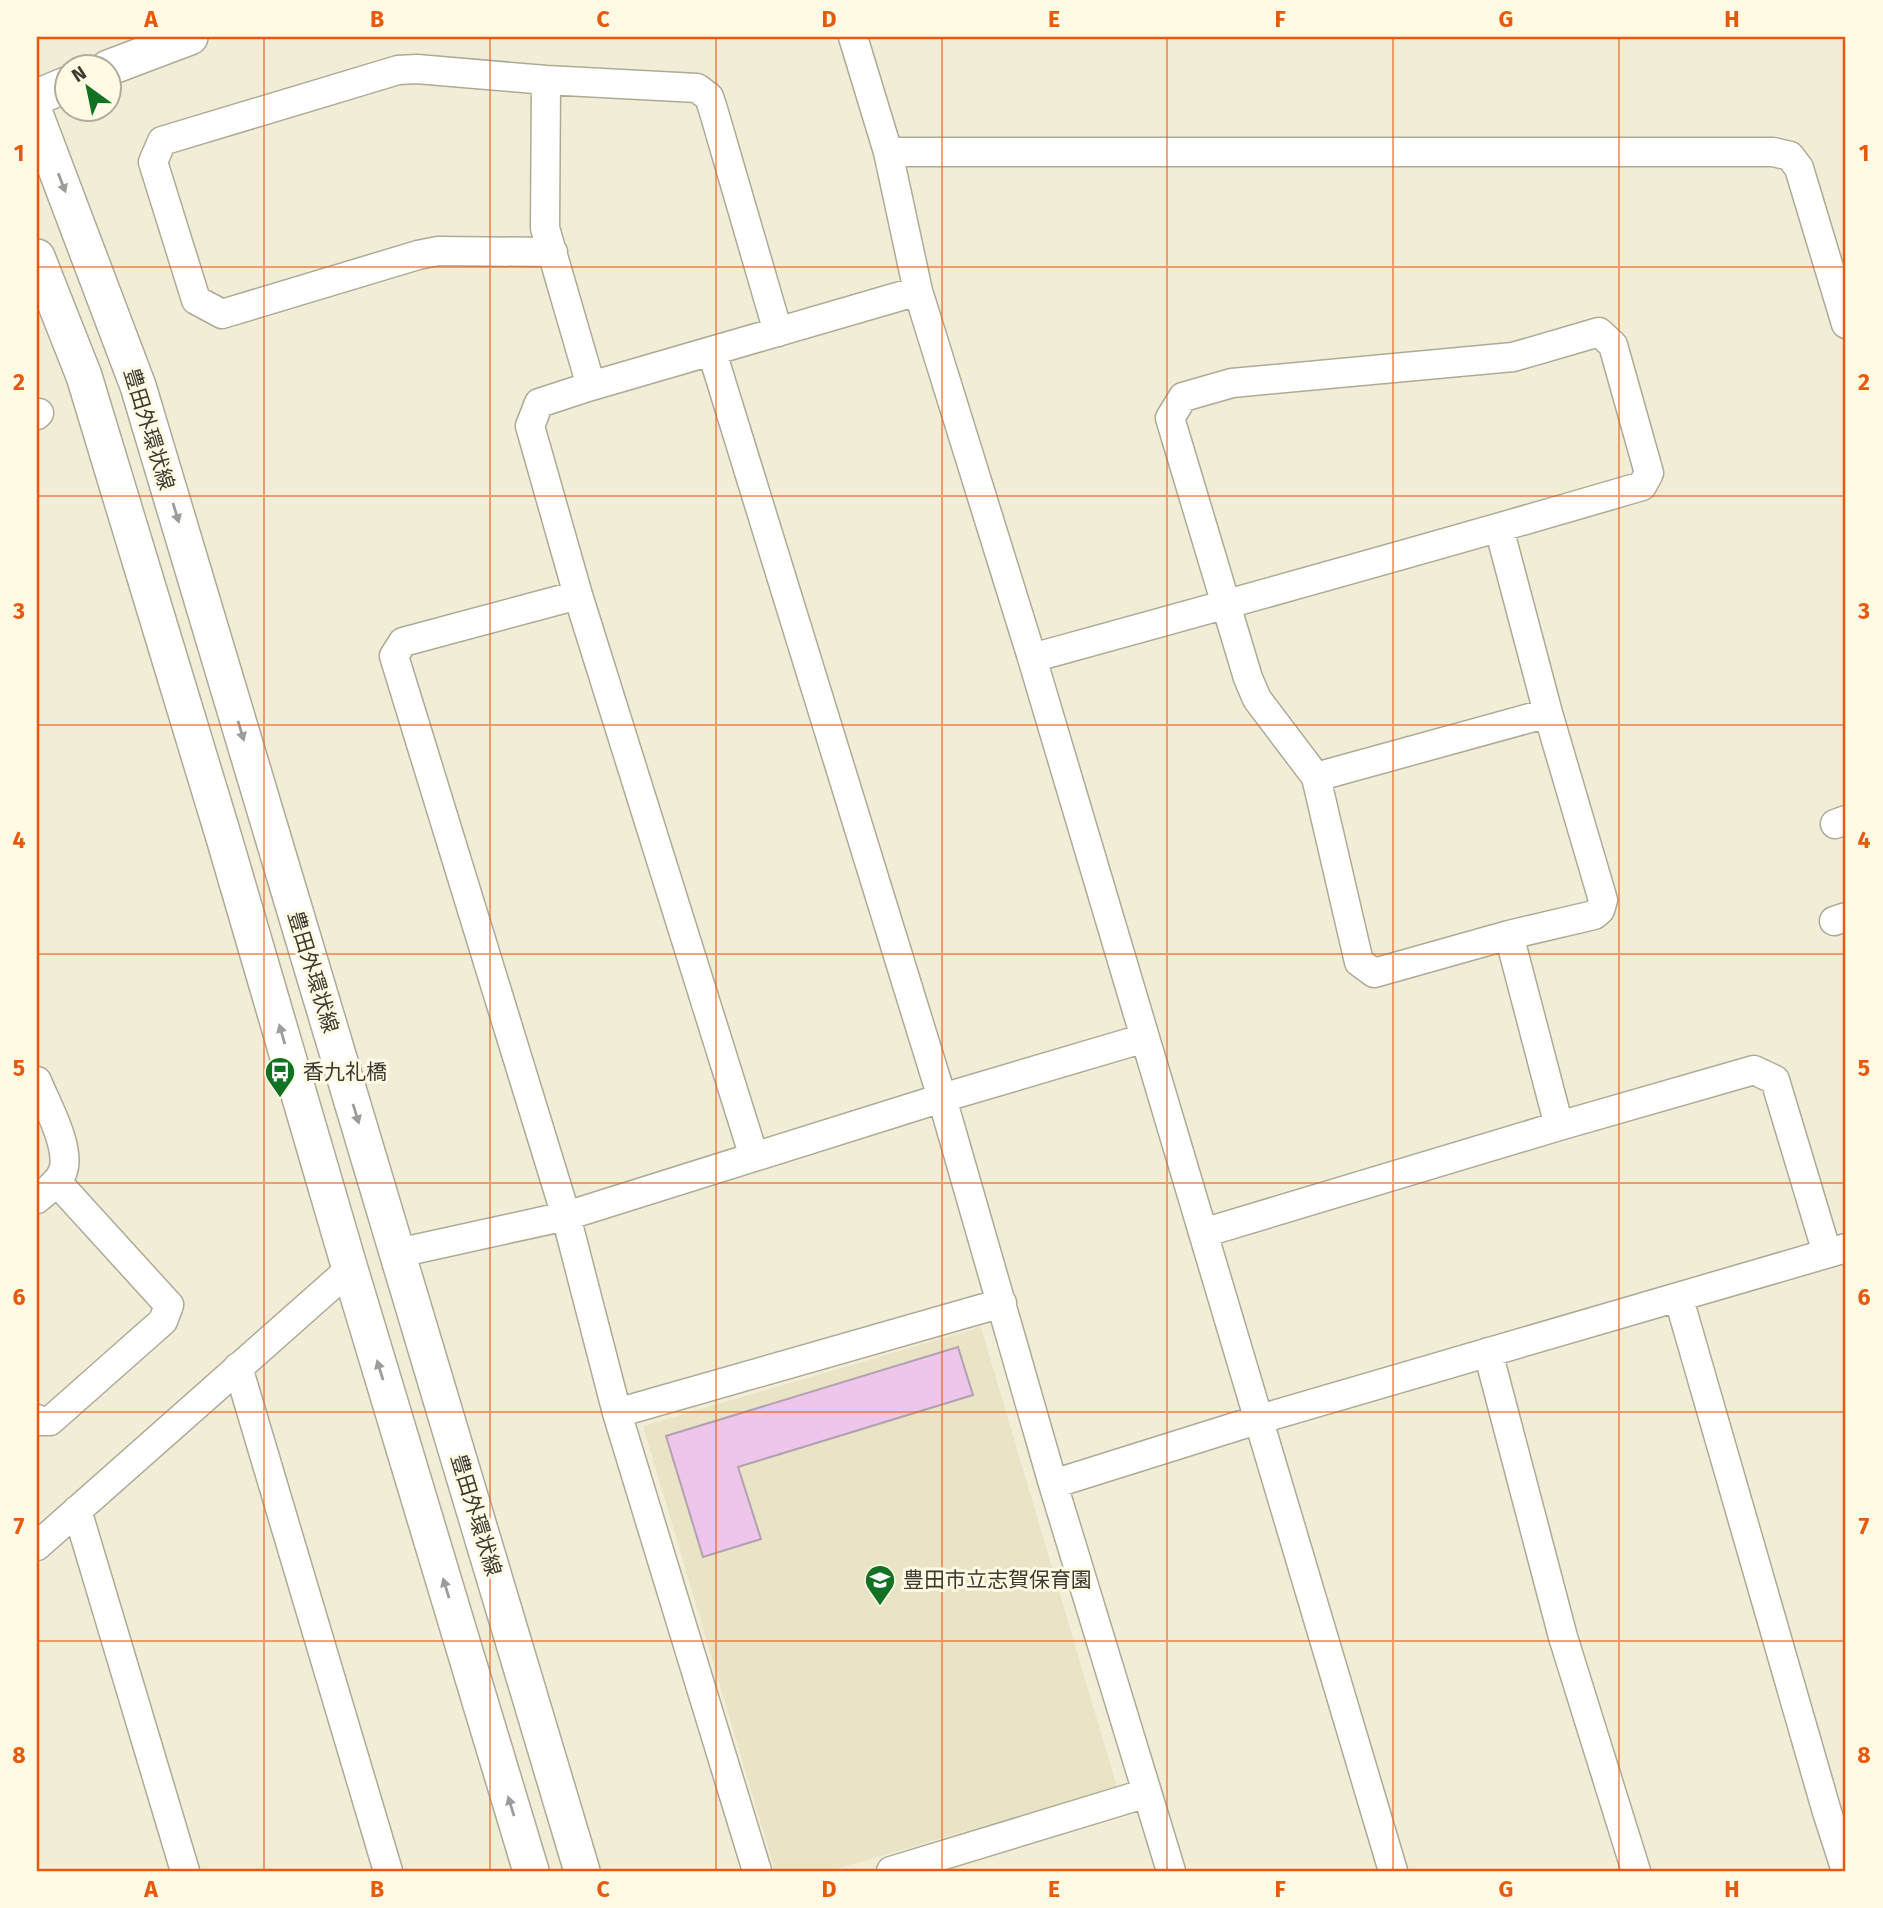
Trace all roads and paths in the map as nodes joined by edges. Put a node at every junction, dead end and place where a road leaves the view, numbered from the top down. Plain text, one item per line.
1 (190, 37) edge
2 (853, 37) edge
3 (122, 63) edge
4 (546, 80) junction
5 (37, 119) edge
6 (888, 152) junction
7 (552, 252) junction
8 (37, 257) edge
9 (918, 291) junction
10 (1846, 324) edge
11 (778, 332) junction
12 (712, 352) junction
13 (591, 386) junction
14 (1499, 528) junction
15 (578, 595) junction
16 (1225, 605) junction
17 (1032, 658) junction
18 (1548, 713) junction
19 (1316, 777) junction
20 (1509, 935) junction
21 (1145, 1038) junction
22 (37, 1081) edge
23 (942, 1098) junction
24 (1559, 1126) junction
25 (754, 1157) junction
26 (47, 1191) edge
27 (566, 1216) junction
28 (1203, 1233) junction
29 (1837, 1251) edge
30 (398, 1253) junction
31 (350, 1269) junction
32 (1679, 1299) junction
33 (1002, 1303) junction
34 (1488, 1352) junction
35 (239, 1367) junction
36 (617, 1413) junction
37 (37, 1419) edge
38 (1260, 1419) junction
39 (1053, 1484) junction
40 (77, 1510) junction
41 (37, 1546) edge
42 (1147, 1793) junction
43 (1837, 1809) edge
44 (949, 1862) edge
45 (185, 1871) edge
46 (388, 1871) edge
47 (531, 1871) edge
48 (582, 1871) edge
49 (757, 1871) edge
50 (891, 1871) edge
51 (1171, 1871) edge
52 (1393, 1871) edge
53 (1636, 1871) edge
54 (1846, 1871) edge

1 - 3 street
2 - 6 street
4 - 7 street
4 - 7 street
4 - 11 street
5 -> 30 street, 豊田外環状線
6 - 9 street
6 - 10 street
7 - 13 street
31 -> 8 street
9 - 11 street
9 - 17 street
11 - 12 street
12 - 13 street
12 - 23 street
13 - 15 street
14 - 16 street
14 - 16 street
14 - 18 street
15 - 25 street
15 - 27 street
16 - 17 street
16 - 19 street
17 - 21 street
18 - 19 street
18 - 20 street
19 - 20 street
20 - 24 street
21 - 23 street
21 - 28 street
22 - 26 street
23 - 25 street
23 - 33 street
24 - 28 street
24 - 29 street
25 - 27 street
26 - 37 street
27 - 30 street
27 - 36 street
28 - 38 street
29 - 32 street
30 - 48 street, 豊田外環状線
31 - 35 street
47 -> 31 street
32 - 34 street
32 - 43 street
33 - 36 street
33 - 39 street
34 - 38 street
34 - 53 street
35 - 40 street
35 - 46 street
36 - 49 street
38 - 39 street
38 - 52 street
39 - 42 street
40 - 41 street
40 - 45 street
42 - 44 street
42 - 51 street
43 - 54 street
44 - 50 street

